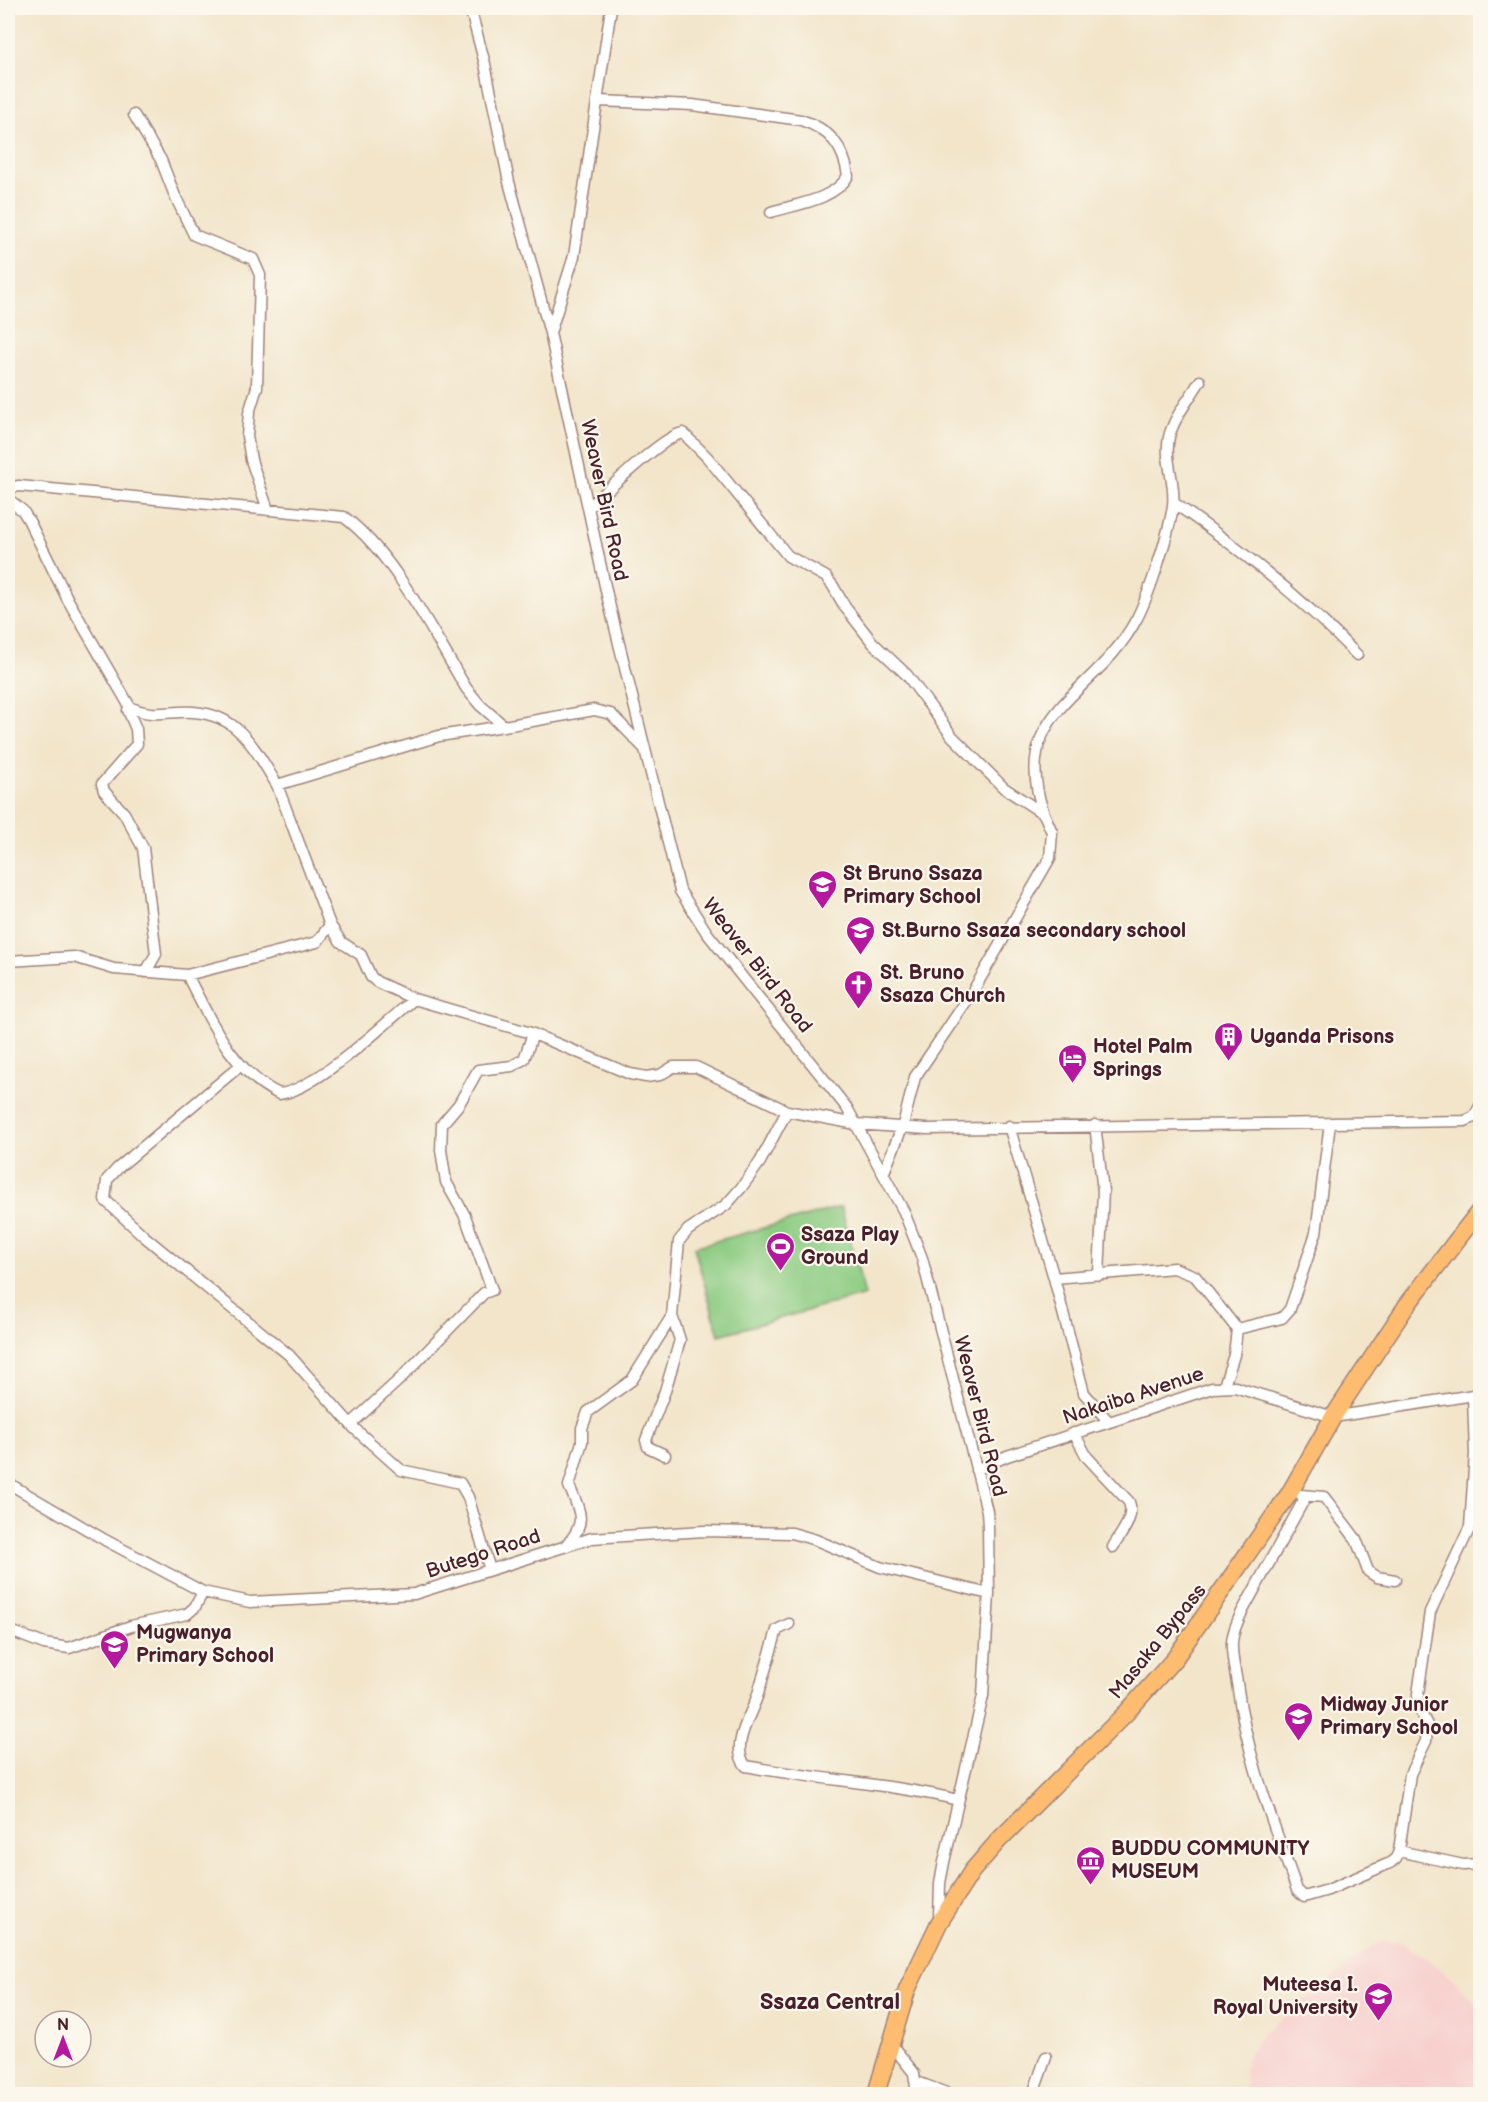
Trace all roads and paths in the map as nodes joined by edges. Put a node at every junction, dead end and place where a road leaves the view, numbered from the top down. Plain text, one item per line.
1 (470, 8) edge
2 (611, 8) edge
3 (599, 101) junction
4 (134, 115) dead end
5 (771, 213) dead end
6 (550, 333) junction
7 (1200, 381) dead end
8 (8, 488) edge
9 (8, 499) edge
10 (1173, 503) junction
11 (588, 508) junction
12 (268, 510) junction
13 (1357, 655) dead end
14 (130, 707) junction
15 (504, 726) junction
16 (646, 751) junction
17 (277, 785) junction
18 (1044, 814) junction
19 (330, 924) junction
20 (317, 942) junction
21 (341, 942) junction
22 (156, 954) junction
23 (8, 961) edge
24 (146, 972) junction
25 (170, 973) junction
26 (187, 975) junction
27 (414, 999) junction
28 (533, 1034) junction
29 (241, 1065) junction
30 (1480, 1106) edge
31 (787, 1111) junction
32 (1330, 1123) junction
33 (856, 1124) junction
34 (903, 1125) junction
35 (1095, 1125) junction
36 (1009, 1126) junction
37 (884, 1172) junction
38 (1480, 1210) edge
39 (1099, 1275) junction
40 (1054, 1278) junction
41 (672, 1316) junction
42 (1237, 1329) junction
43 (1224, 1386) junction
44 (1477, 1395) edge
45 (1333, 1417) junction
46 (1109, 1422) junction
47 (351, 1424) junction
48 (1074, 1433) junction
49 (666, 1455) dead end
50 (976, 1470) junction
51 (8, 1483) edge
52 (1289, 1494) junction
53 (1306, 1496) junction
54 (566, 1545) junction
55 (1113, 1547) dead end
56 (489, 1570) junction
57 (1395, 1580) dead end
58 (203, 1592) junction
59 (989, 1594) junction
60 (789, 1624) dead end
61 (8, 1630) edge
62 (958, 1800) junction
63 (1399, 1851) junction
64 (1480, 1864) edge
65 (939, 1923) junction
66 (891, 2044) junction
67 (1046, 2057) dead end
68 (917, 2082) junction
69 (876, 2094) edge
70 (917, 2094) edge
71 (949, 2094) edge
72 (1033, 2094) edge

1 - 6 street, Weaver Bird Road
2 - 3 street
3 - 5 street
3 - 6 street
4 - 12 street
6 - 11 street, Weaver Bird Road
7 - 10 street
8 - 12 street
9 - 14 street
10 - 13 street
10 - 18 street
11 - 16 street, Weaver Bird Road
11 - 18 street
12 - 15 street
14 - 17 street
14 - 22 street
15 - 16 street
15 - 17 street
16 - 33 street, Weaver Bird Road
17 - 19 street
18 - 34 street
19 - 20 street
19 - 21 street
20 - 21 street
20 - 26 street
21 - 27 street
22 - 24 street
22 - 25 street
23 - 24 street
24 - 25 street
25 - 26 street
26 - 29 street
27 - 28 street
27 - 29 street
28 - 31 street
28 - 47 street
29 - 47 street
30 - 32 street
31 - 33 street
31 - 41 street
32 - 35 street
32 - 42 street
33 - 34 street
33 - 37 street, Weaver Bird Road
34 - 36 street
34 - 37 street
35 - 36 street
35 - 39 street
36 - 40 street
37 - 50 street, Weaver Bird Road
38 - 45 highway, Masaka Bypass
39 - 40 street
39 - 42 street
40 - 46 street
41 - 49 street
41 - 54 street
42 - 43 street
43 - 45 street, Nakaiba Avenue
43 - 46 street, Nakaiba Avenue
44 - 45 street, Nakaiba Avenue
44 - 63 street
45 - 52 highway, Masaka Bypass
46 - 48 street, Nakaiba Avenue
47 - 56 street
48 - 50 street, Nakaiba Avenue
48 - 55 street
50 - 59 street, Weaver Bird Road
51 - 58 street, Butego Road
52 - 53 street
52 - 65 highway, Masaka Bypass
53 - 57 street
53 - 63 street
54 - 56 street, Butego Road
54 - 59 street, Butego Road
56 - 58 street, Butego Road
58 - 61 street
59 - 62 street, Weaver Bird Road
60 - 62 street
62 - 65 street, Weaver Bird Road
63 - 64 street
65 - 66 highway, Masaka Bypass
66 - 68 street
66 - 69 highway, Masaka Bypass
67 - 72 street
68 - 70 street
68 - 71 street

